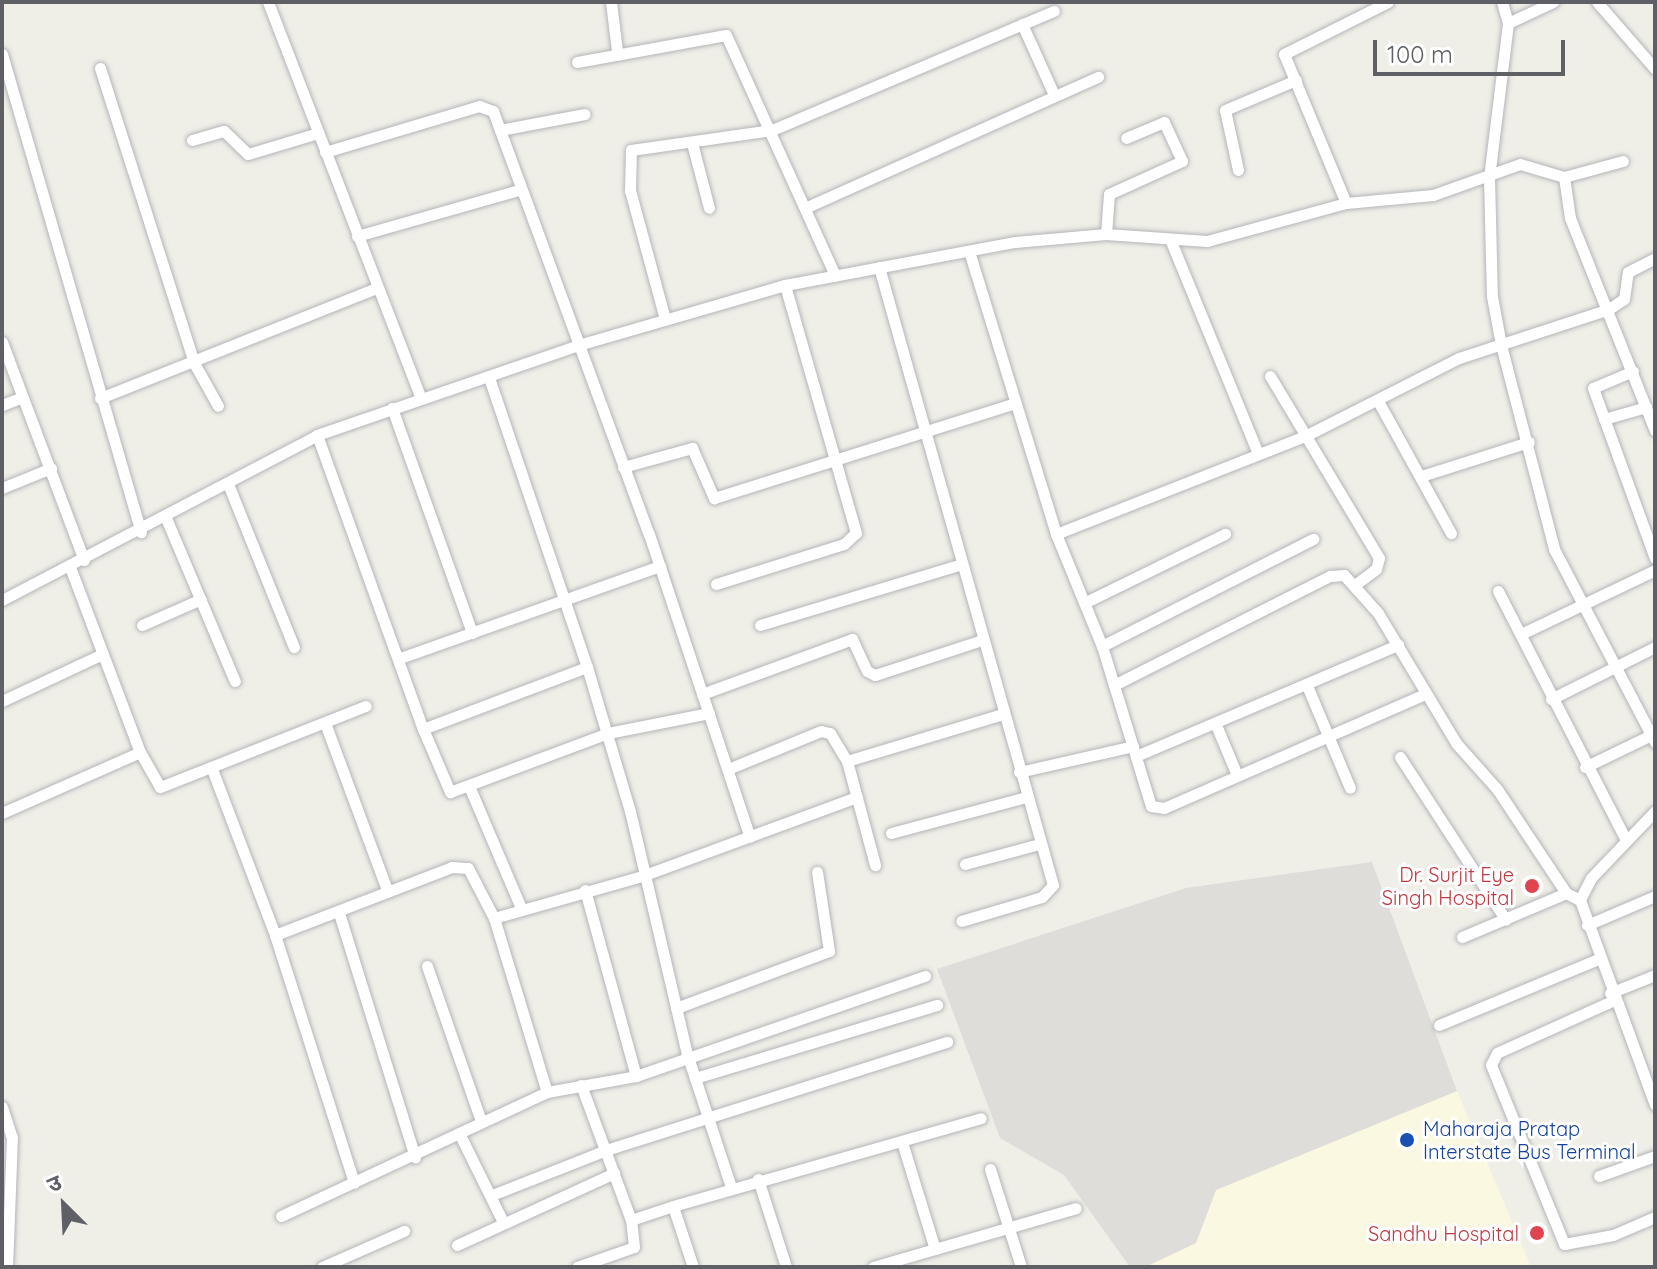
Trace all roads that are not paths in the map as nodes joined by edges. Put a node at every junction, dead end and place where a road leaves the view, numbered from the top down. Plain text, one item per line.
1 (268, 2) edge
2 (611, 2) edge
3 (1388, 2) edge
4 (1502, 2) edge
5 (1553, 2) edge
6 (1597, 2) edge
7 (1054, 11) dead end
8 (1508, 23) junction
9 (1022, 24) junction
10 (617, 51) junction
11 (2, 54) edge
12 (577, 62) dead end
13 (100, 68) dead end
14 (1655, 69) edge
15 (1098, 77) dead end
16 (1296, 80) junction
17 (1054, 95) junction
18 (585, 114) dead end
19 (500, 130) junction
20 (772, 130) junction
21 (318, 133) junction
22 (1126, 138) dead end
23 (192, 140) dead end
24 (692, 143) junction
25 (325, 152) junction
26 (1623, 161) dead end
27 (1238, 170) dead end
28 (1489, 177) junction
29 (1564, 177) junction
30 (519, 190) junction
31 (1346, 203) junction
32 (807, 207) junction
33 (709, 208) dead end
34 (1106, 234) junction
35 (357, 236) junction
36 (1170, 239) junction
37 (969, 251) junction
38 (1655, 258) edge
39 (879, 267) junction
40 (835, 275) junction
41 (785, 285) junction
42 (376, 288) junction
43 (1609, 309) junction
44 (665, 319) junction
45 (2, 342) edge
46 (1501, 345) junction
47 (575, 346) junction
48 (194, 363) junction
49 (1633, 371) junction
50 (1270, 376) dead end
51 (489, 377) junction
52 (23, 397) junction
53 (100, 398) junction
54 (421, 399) junction
55 (1378, 401) junction
56 (1013, 404) junction
57 (2, 405) edge
58 (218, 406) dead end
59 (1646, 407) junction
60 (392, 408) junction
61 (1604, 419) junction
62 (927, 430) junction
63 (1655, 431) edge
64 (317, 435) junction
65 (1307, 435) junction
66 (1529, 442) junction
67 (1258, 454) junction
68 (836, 455) junction
69 (623, 467) junction
70 (51, 468) junction
71 (1421, 476) junction
72 (228, 484) junction
73 (2, 488) edge
74 (166, 518) junction
75 (141, 532) junction
76 (1451, 533) dead end
77 (1056, 534) junction
78 (1225, 534) dead end
79 (1313, 539) dead end
80 (1655, 558) edge
81 (84, 560) junction
82 (962, 564) junction
83 (660, 566) junction
84 (70, 567) junction
85 (1655, 570) edge
86 (716, 584) dead end
87 (1355, 585) junction
88 (1498, 591) dead end
89 (201, 599) junction
90 (2, 600) edge
91 (563, 601) junction
92 (1086, 602) junction
93 (1581, 604) junction
94 (142, 625) dead end
95 (760, 625) dead end
96 (472, 633) junction
97 (1521, 634) junction
98 (982, 640) junction
99 (1398, 645) junction
100 (1102, 646) junction
101 (294, 647) dead end
102 (1655, 647) edge
103 (100, 655) junction
104 (400, 658) junction
105 (587, 667) junction
106 (1615, 667) junction
107 (235, 681) dead end
108 (1114, 685) junction
109 (1308, 688) junction
110 (702, 694) junction
111 (1425, 694) junction
112 (1551, 699) junction
113 (2, 701) edge
114 (366, 706) dead end
115 (709, 713) junction
116 (1003, 714) junction
117 (325, 723) junction
118 (1216, 725) junction
119 (423, 729) junction
120 (608, 733) junction
121 (1654, 737) edge
122 (1329, 739) junction
123 (1134, 751) junction
124 (140, 752) junction
125 (1400, 757) dead end
126 (847, 761) junction
127 (1585, 767) junction
128 (212, 769) junction
129 (728, 769) junction
130 (1019, 772) junction
131 (1237, 775) junction
132 (469, 786) junction
133 (1350, 788) dead end
134 (857, 797) junction
135 (1026, 797) junction
136 (1655, 811) edge
137 (2, 813) edge
138 (891, 833) dead end
139 (750, 837) junction
140 (1625, 838) junction
141 (1039, 844) junction
142 (965, 864) dead end
143 (875, 865) dead end
144 (817, 872) dead end
145 (642, 876) junction
146 (585, 890) junction
147 (388, 892) junction
148 (1566, 893) junction
149 (1655, 896) edge
150 (1580, 900) junction
151 (521, 908) junction
152 (339, 913) junction
153 (494, 918) junction
154 (1506, 920) junction
155 (961, 921) dead end
156 (1587, 925) junction
157 (275, 935) junction
158 (1462, 937) dead end
159 (1598, 959) junction
160 (427, 966) dead end
161 (1655, 975) edge
162 (925, 976) dead end
163 (1611, 997) junction
164 (937, 1005) dead end
165 (676, 1008) junction
166 (1439, 1025) dead end
167 (947, 1042) dead end
168 (687, 1054) junction
169 (636, 1076) junction
170 (695, 1078) junction
171 (581, 1085) junction
172 (547, 1092) junction
173 (1655, 1105) edge
174 (2, 1107) edge
175 (707, 1117) junction
176 (981, 1118) dead end
177 (481, 1121) junction
178 (459, 1133) junction
179 (902, 1142) junction
180 (606, 1150) junction
181 (1655, 1156) edge
182 (415, 1157) junction
183 (7, 1164) edge
184 (990, 1169) dead end
185 (614, 1173) junction
186 (1599, 1176) dead end
187 (758, 1179) junction
188 (354, 1183) junction
189 (731, 1187) junction
190 (492, 1195) junction
191 (673, 1206) junction
192 (1076, 1208) dead end
193 (281, 1216) dead end
194 (1655, 1217) edge
195 (631, 1220) junction
196 (503, 1222) junction
197 (1008, 1228) junction
198 (404, 1231) dead end
199 (5, 1245) edge
200 (457, 1245) dead end
201 (935, 1249) junction
202 (352, 1254) junction
203 (899, 1263) edge
204 (7, 1267) edge
205 (322, 1267) edge
206 (357, 1267) edge
207 (577, 1267) edge
208 (693, 1267) edge
209 (786, 1267) edge
210 (873, 1267) edge
211 (1021, 1267) edge

1 - 21 street
2 - 10 street
3 - 16 street
4 - 8 street
5 - 8 street
6 - 14 street
7 - 9 street
8 - 28 street
9 - 17 street
9 - 20 street
10 - 12 street
10 - 20 street
11 - 53 street
13 - 48 street
15 - 17 street
16 - 27 street
16 - 31 street
17 - 32 street
18 - 19 street
19 - 25 street
19 - 30 street
20 - 24 street
20 - 32 street
21 - 23 street
21 - 25 street
22 - 34 street
24 - 33 street
24 - 44 street
25 - 35 street
26 - 29 street
28 - 29 street
28 - 31 street
28 - 46 street
29 - 43 street
30 - 35 street
30 - 47 street
31 - 36 street
32 - 40 street
34 - 36 street
34 - 37 street
35 - 42 street
36 - 67 street
37 - 39 street
37 - 56 street
38 - 43 street
39 - 40 street
39 - 62 street
40 - 41 street
41 - 44 street
41 - 68 street
42 - 48 street
42 - 54 street
43 - 46 street
43 - 49 street
44 - 47 street
45 - 52 street
46 - 55 street
46 - 66 street
47 - 51 street
47 - 69 street
48 - 53 street
48 - 58 street
49 - 59 street
49 - 61 street
50 - 65 street
51 - 54 street
51 - 91 street
52 - 57 street
52 - 70 street
53 - 75 street
54 - 60 street
55 - 65 street
55 - 71 street
56 - 62 street
56 - 77 street
59 - 61 street
59 - 63 street
60 - 64 street
60 - 96 street
61 - 80 street
62 - 68 street
62 - 82 street
64 - 72 street
64 - 104 street
65 - 67 street
65 - 87 street
66 - 71 street
66 - 93 street
67 - 77 street
68 - 69 street
68 - 86 street
69 - 83 street
70 - 73 street
70 - 81 street
71 - 76 street
72 - 74 street
72 - 101 street
74 - 75 street
74 - 89 street
75 - 81 street
77 - 92 street
78 - 92 street
79 - 100 street
81 - 84 street
82 - 95 street
82 - 98 street
83 - 91 street
83 - 110 street
84 - 90 street
84 - 103 street
85 - 93 street
87 - 99 street
87 - 108 street
88 - 97 street
89 - 94 street
89 - 107 street
91 - 96 street
91 - 105 street
92 - 100 street
93 - 97 street
93 - 106 street
96 - 104 street
97 - 112 street
98 - 110 street
98 - 116 street
99 - 109 street
99 - 111 street
100 - 108 street
102 - 106 street
103 - 113 street
103 - 124 street
104 - 119 street
105 - 119 street
105 - 120 street
106 - 112 street
106 - 121 street
108 - 123 street
109 - 118 street
109 - 122 street
110 - 115 street
111 - 122 street
111 - 148 street
112 - 127 street
114 - 117 street
115 - 120 street
115 - 129 street
116 - 126 street
116 - 130 street
117 - 128 street
117 - 147 street
118 - 123 street
118 - 131 street
119 - 132 street
120 - 132 street
120 - 145 street
121 - 127 street
122 - 131 street
122 - 133 street
123 - 130 street
123 - 131 street
124 - 128 street
124 - 137 street
125 - 154 street
126 - 129 street
126 - 134 street
127 - 140 street
128 - 157 street
129 - 139 street
130 - 135 street
132 - 151 street
134 - 139 street
134 - 143 street
135 - 138 street
135 - 141 street
136 - 140 street
139 - 145 street
140 - 150 street
141 - 142 street
141 - 155 street
144 - 165 street
145 - 146 street
145 - 165 street
146 - 151 street
146 - 169 street
147 - 152 street
147 - 153 street
148 - 150 street
148 - 154 street
149 - 156 street
150 - 156 street
151 - 153 street
152 - 157 street
152 - 182 street
153 - 172 street
154 - 158 street
156 - 159 street
157 - 188 street
159 - 163 street
159 - 166 street
160 - 177 street
161 - 163 street
162 - 168 street
163 - 173 street
163 - 194 street
164 - 170 street
165 - 168 street
167 - 175 street
168 - 169 street
168 - 170 street
169 - 171 street
170 - 175 street
171 - 172 street
171 - 180 street
172 - 177 street
174 - 183 street
175 - 180 street
175 - 189 street
176 - 179 street
177 - 178 street
178 - 182 street
178 - 190 street
179 - 187 street
179 - 201 street
180 - 185 street
180 - 190 street
181 - 186 street
182 - 188 street
183 - 199 street
184 - 197 street
185 - 195 street
185 - 196 street
187 - 189 street
187 - 209 street
188 - 193 street
189 - 191 street
190 - 196 street
191 - 195 street
191 - 208 street
192 - 197 street
195 - 207 street
196 - 200 street
197 - 201 street
197 - 211 street
198 - 202 street
199 - 204 street
201 - 203 street
202 - 205 street
202 - 206 street
203 - 210 street

